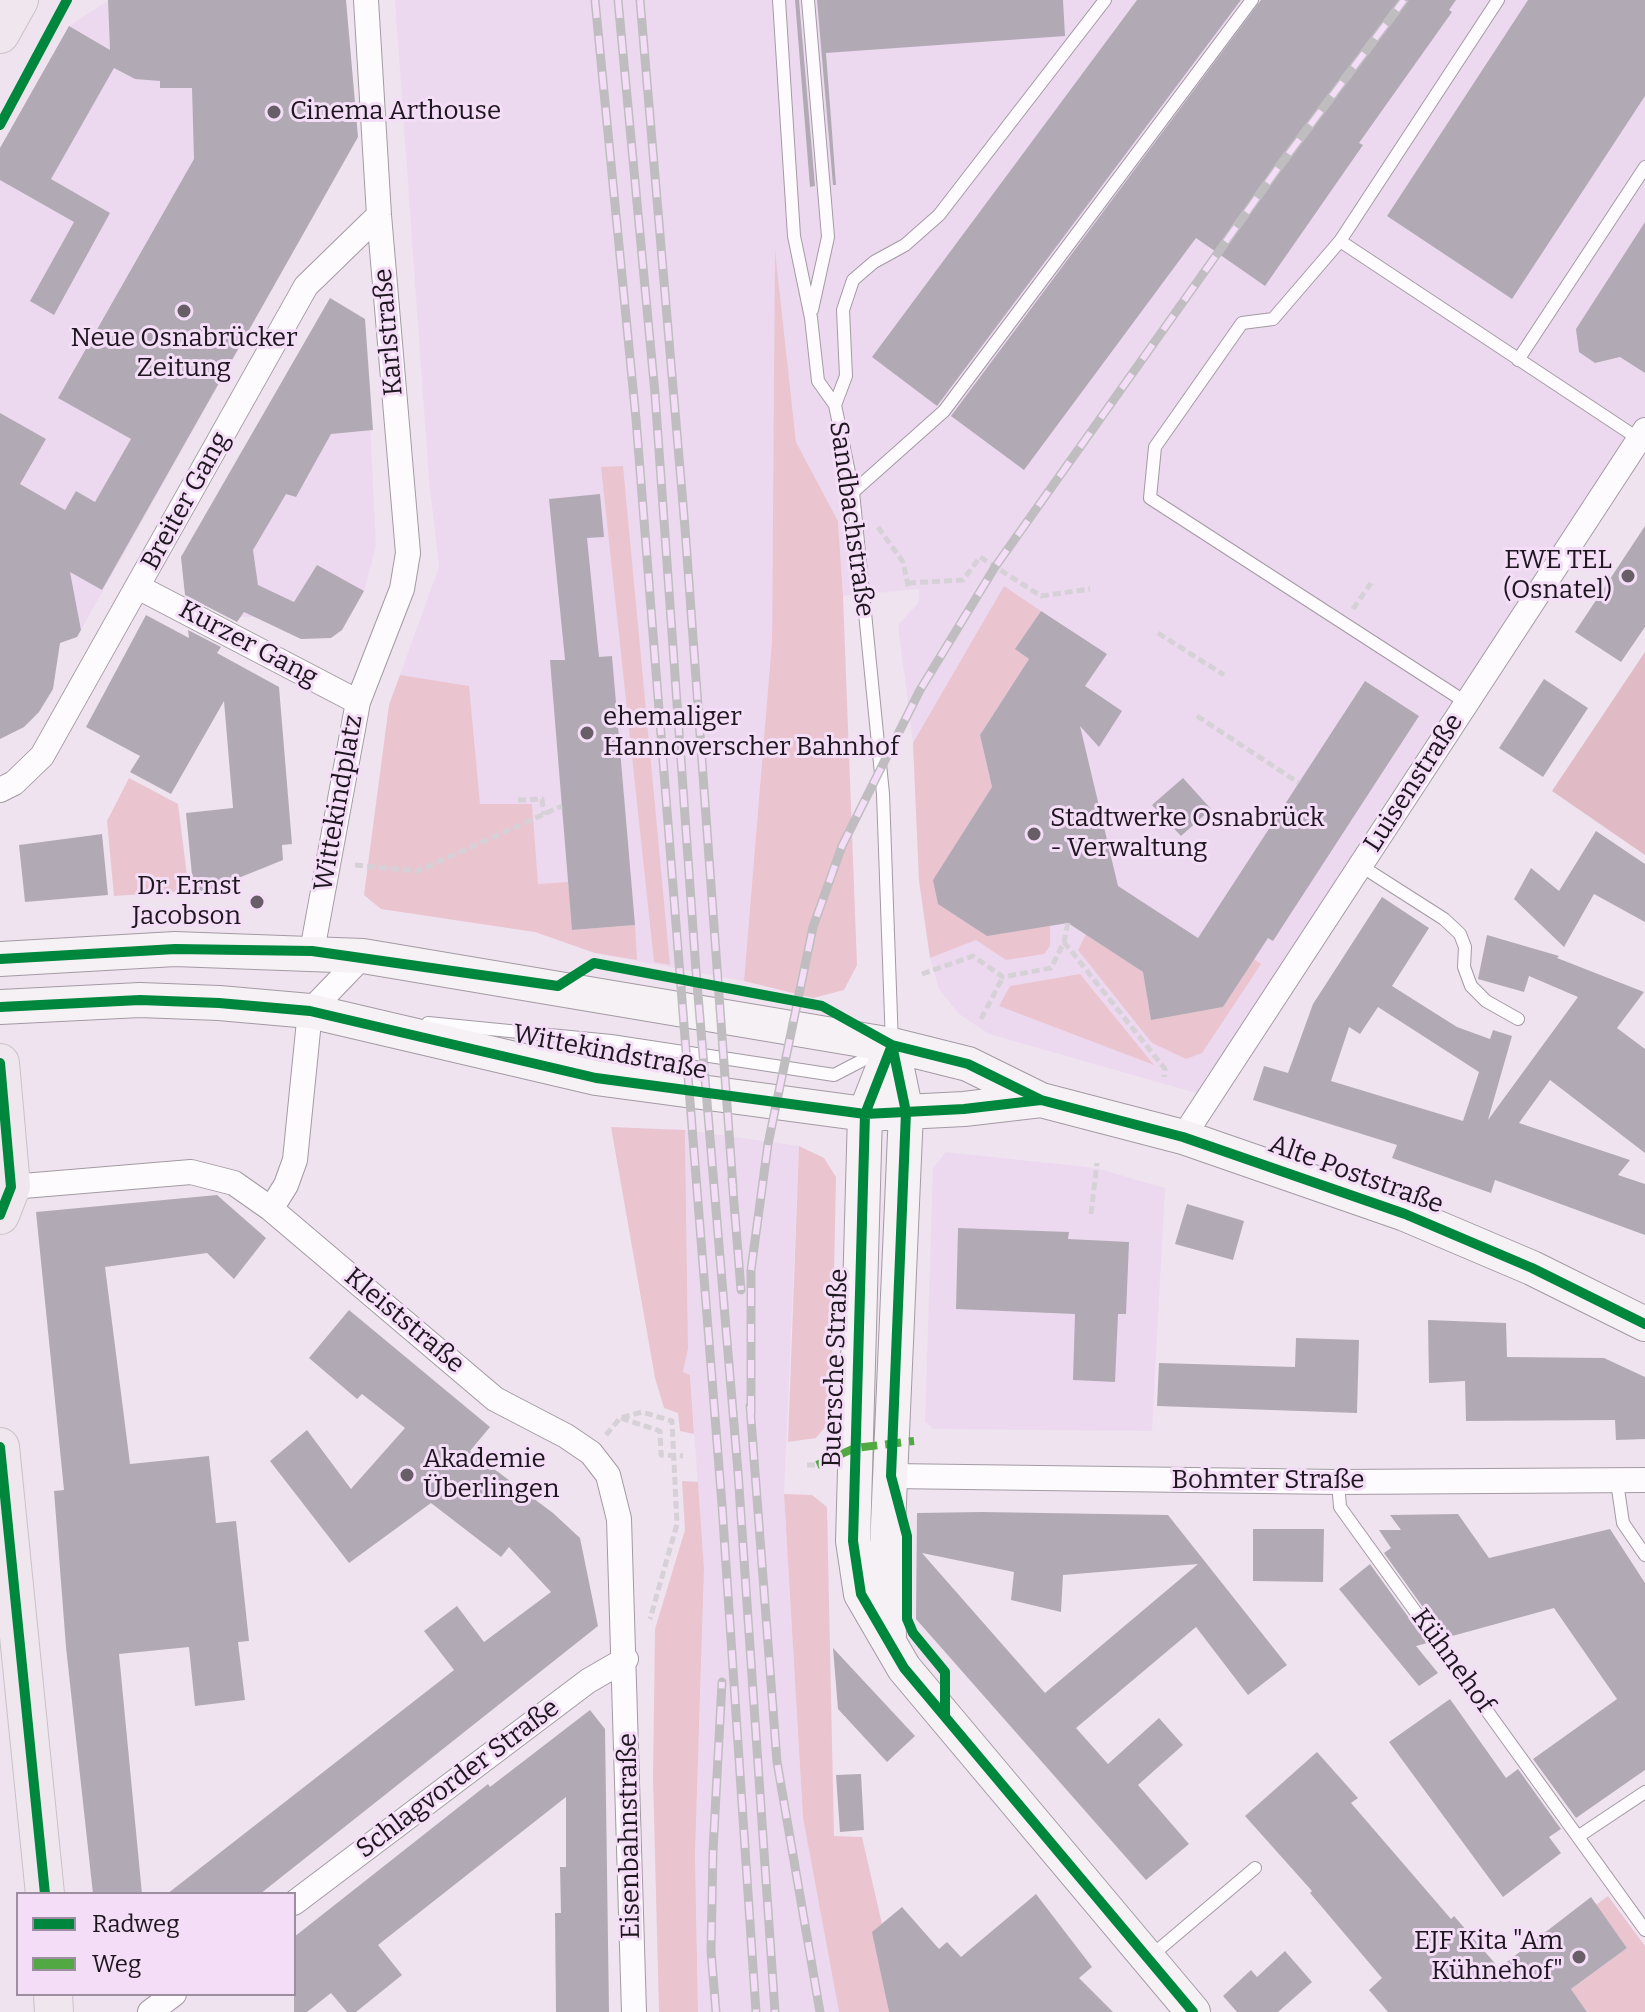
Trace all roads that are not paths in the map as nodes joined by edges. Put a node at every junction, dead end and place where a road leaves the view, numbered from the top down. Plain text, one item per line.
1 (19, 0) edge
2 (366, 0) edge
3 (779, 0) edge
4 (808, 0) edge
5 (1105, 0) edge
6 (1252, 0) edge
7 (1498, 0) edge
8 (0, 34) edge
9 (1645, 167) edge
10 (379, 215) junction
11 (1340, 241) junction
12 (811, 318) junction
13 (1518, 360) junction
14 (835, 405) junction
15 (1641, 443) edge
16 (853, 492) junction
17 (138, 587) junction
18 (375, 657) joint
19 (358, 702) junction
20 (1467, 703) junction
21 (0, 790) edge
22 (1361, 866) junction
23 (312, 951) junction
24 (363, 956) junction
25 (0, 959) edge
26 (0, 1007) edge
27 (310, 1011) junction
28 (1518, 1019) dead end
29 (892, 1045) junction
30 (0, 1063) edge
31 (1041, 1100) junction
32 (906, 1112) junction
33 (865, 1114) junction
34 (1183, 1137) junction
35 (5, 1201) edge
36 (271, 1209) junction
37 (1644, 1321) edge
38 (0, 1447) edge
39 (891, 1476) junction
40 (1645, 1480) edge
41 (1338, 1482) junction
42 (1617, 1482) junction
43 (1645, 1555) edge
44 (10, 1627) edge
45 (890, 1647) junction
46 (626, 1659) junction
47 (1645, 1792) edge
48 (1579, 1836) junction
49 (1255, 1868) dead end
50 (45, 1892) edge
51 (296, 1901) edge
52 (1645, 1930) edge
53 (1148, 1958) junction
54 (171, 1996) edge
55 (150, 2012) edge
56 (634, 2012) edge
57 (1193, 2012) edge

1 - 8 main road
2 - 10 street, Karlstraße
3 - 12 lane, Sandbachstraße
4 - 12 lane
5 - 14 lane
6 - 16 lane
7 - 11 lane
9 - 13 lane
10 - 17 street, Breiter Gang
10 - 18 street, Karlstraße
11 - 13 lane
11 - 20 lane
12 - 14 lane, Sandbachstraße
13 - 15 lane
14 - 16 lane, Sandbachstraße
15 - 20 street, Luisenstraße
16 - 29 lane, Sandbachstraße
17 - 19 street, Kurzer Gang
17 - 21 street, Breiter Gang
18 - 19 street, Wittekindplatz
19 - 23 street, Wittekindplatz
20 - 22 street, Luisenstraße
22 - 28 lane
22 - 34 street, Luisenstraße
23 - 24 main road, Wittekindstraße
23 - 25 main road, Wittekindstraße
24 - 27 street
24 - 29 main road, Wittekindstraße
26 - 27 main road
27 - 29 lane, Wittekindstraße
27 - 33 main road, Wittekindstraße
27 - 36 street
29 - 31 main road, Alte Poststraße
29 - 32 main road
29 - 33 main road, Buersche Straße
30 - 35 main road
31 - 32 main road, Alte Poststraße
31 - 34 main road, Alte Poststraße
32 - 33 main road, Wittekindstraße
32 - 39 main road
33 - 45 main road, Buersche Straße
34 - 37 main road, Alte Poststraße
35 - 36 street, Kleiststraße
36 - 46 street, Kleiststraße
38 - 44 main road
39 - 41 street, Bohmter Straße
39 - 45 main road
40 - 42 street, Bohmter Straße
41 - 42 street, Bohmter Straße
41 - 48 lane, Kühnehof
42 - 43 lane
44 - 50 main road
45 - 53 main road, Buersche Straße
46 - 51 street, Schlagvorder Straße
46 - 56 street, Eisenbahnstraße
47 - 48 lane
48 - 52 lane, Kühnehof
49 - 53 lane
53 - 57 main road, Buersche Straße
54 - 55 street

